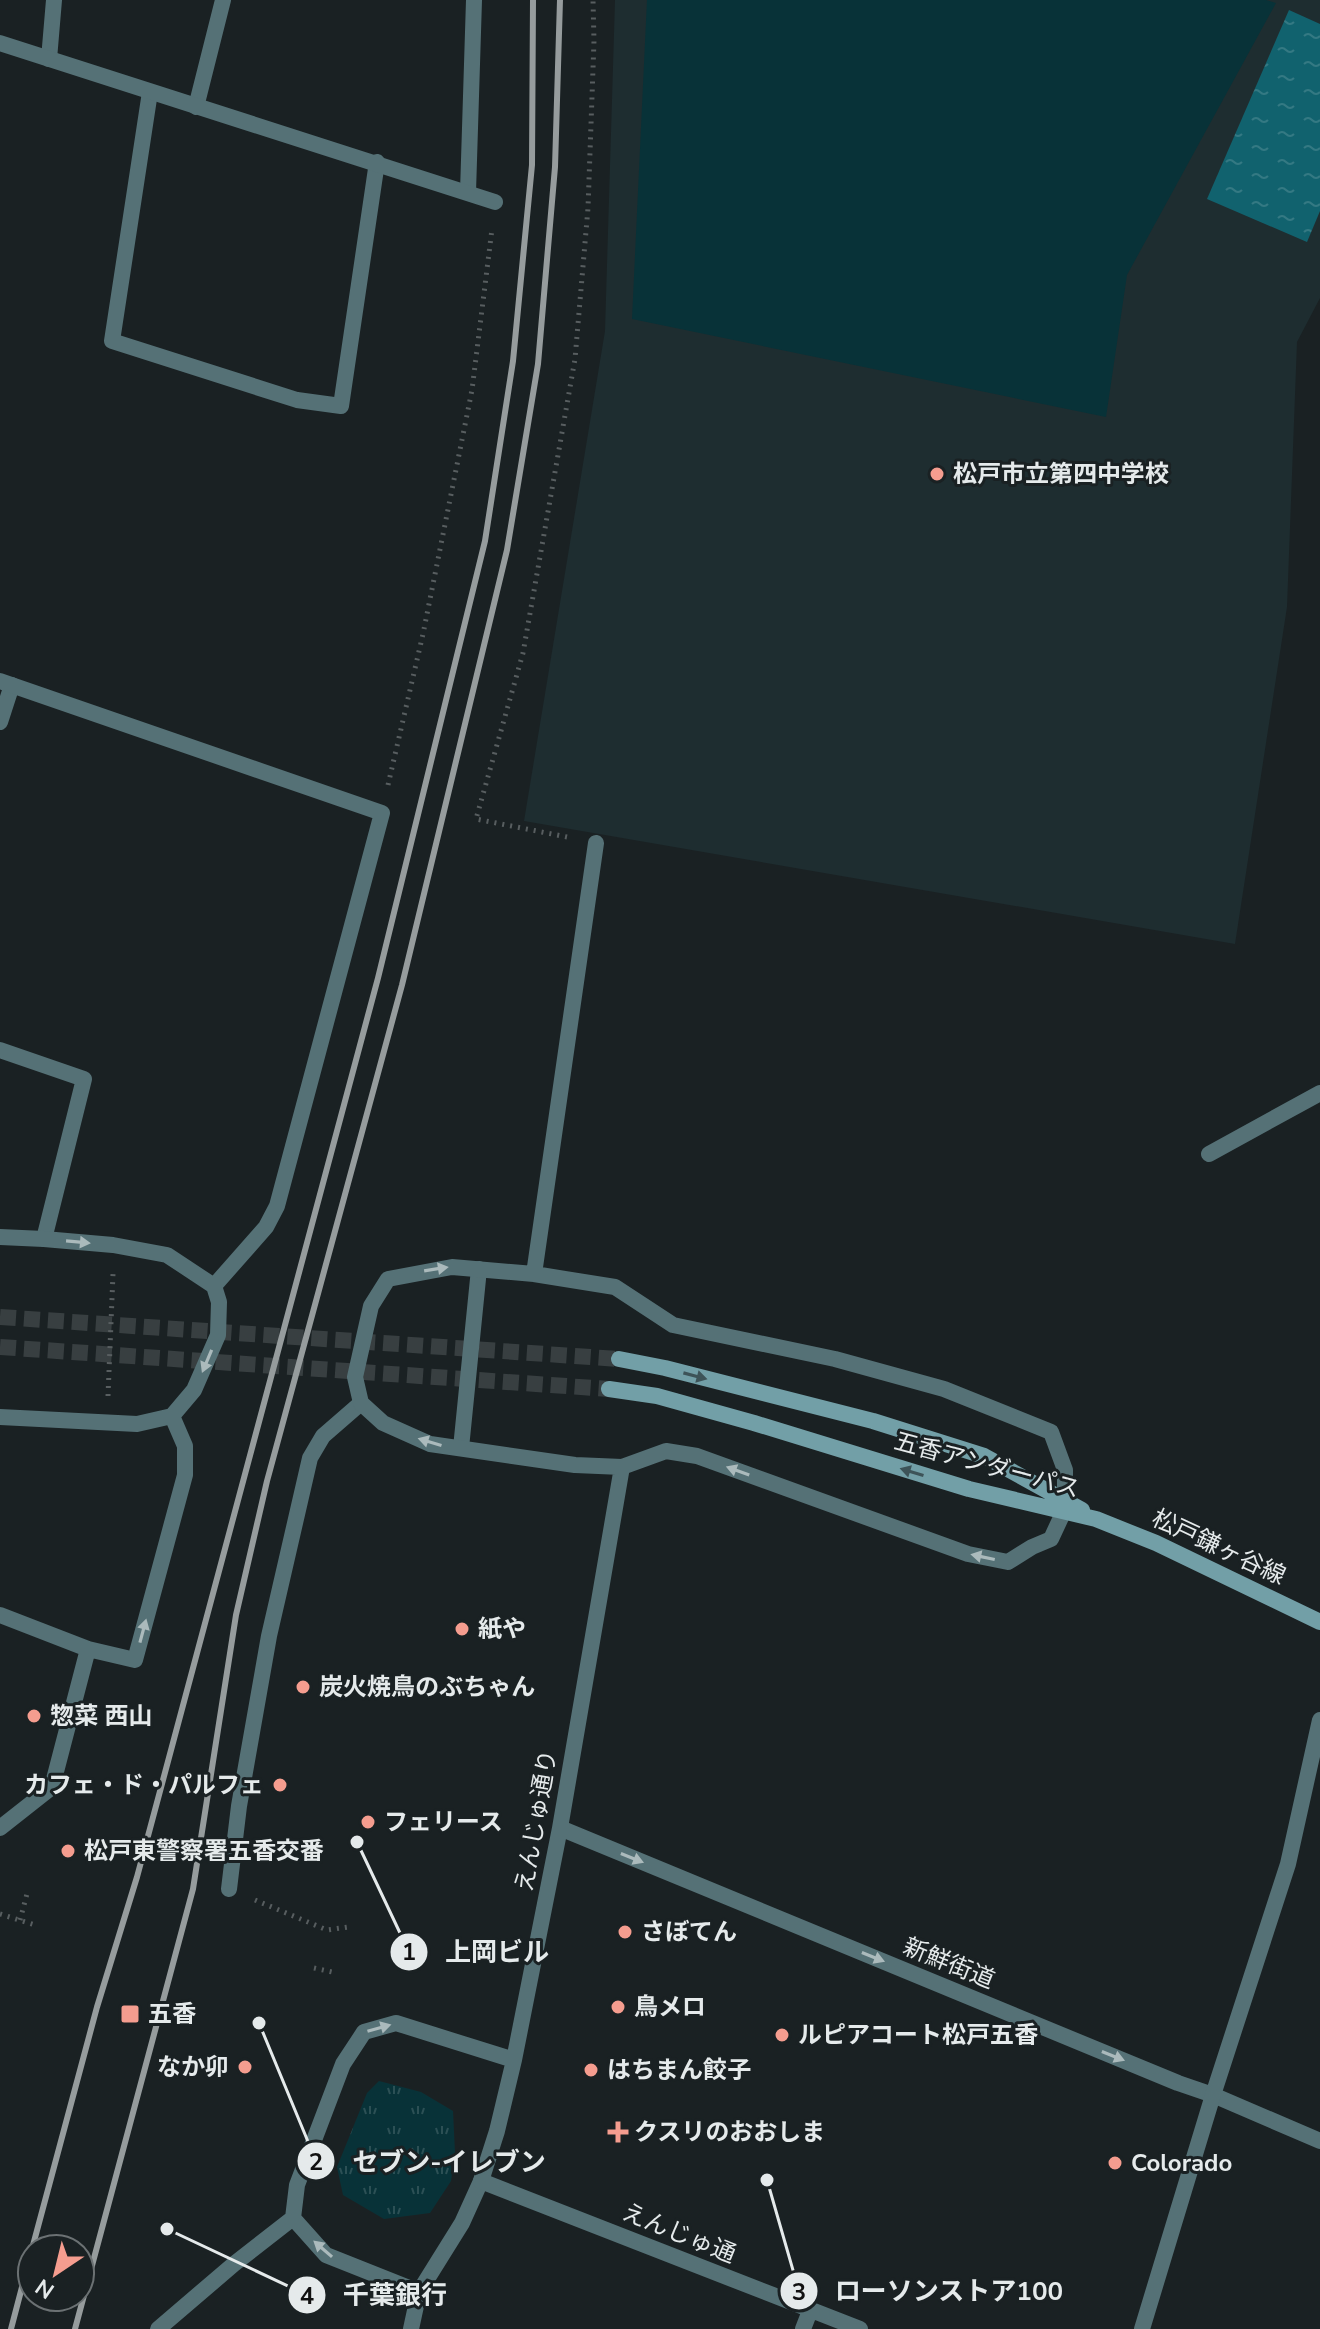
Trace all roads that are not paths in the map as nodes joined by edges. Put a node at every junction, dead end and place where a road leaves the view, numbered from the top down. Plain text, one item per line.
1 (54, 0) edge
2 (223, 0) edge
3 (474, 0) edge
4 (0, 43) edge
5 (49, 59) junction
6 (150, 92) junction
7 (196, 107) junction
8 (377, 162) junction
9 (468, 192) junction
10 (495, 202) road end
11 (6, 683) edge
12 (0, 722) edge
13 (596, 843) road end
14 (0, 1050) edge
15 (1320, 1093) edge
16 (1209, 1154) dead end
17 (0, 1237) edge
18 (44, 1239) junction
19 (479, 1269) junction
20 (534, 1274) junction
21 (214, 1286) junction
22 (619, 1359) tunnel mouth
23 (609, 1389) tunnel mouth
24 (361, 1403) junction
25 (172, 1416) junction
26 (0, 1417) edge
27 (461, 1448) junction
28 (622, 1467) junction
29 (1064, 1505) junction
30 (1096, 1519) joint
31 (0, 1615) edge
32 (1320, 1622) edge
33 (88, 1649) junction
34 (1320, 1720) edge
35 (0, 1828) edge
36 (560, 1828) junction
37 (229, 1889) road end
38 (514, 2060) junction
39 (1213, 2095) junction
40 (1320, 2141) edge
41 (481, 2181) junction
42 (293, 2218) junction
43 (419, 2292) junction
44 (810, 2311) junction
45 (158, 2329) edge
46 (411, 2329) edge
47 (803, 2329) edge
48 (860, 2329) edge
49 (1142, 2329) edge

1 - 5 street
2 - 7 street
3 - 9 street
4 - 5 street
5 - 6 street
6 - 7 street
6 - 8 street
7 - 8 street
8 - 9 street
9 - 10 street
11 - 12 street
11 - 21 street
13 - 20 street
14 - 18 street
15 - 16 street
17 - 18 street
18 -> 21 street
19 - 20 street
24 -> 19 street
19 - 27 street
20 - 29 street
21 -> 25 street
22 -> 29 main road, 五香アンダーパス
29 -> 23 main road, 五香アンダーパス
27 -> 24 street
24 - 37 street
25 - 26 street
33 -> 25 street
27 - 28 street
29 -> 28 street
28 - 36 street, えんじゅ通り
29 - 30 main road, 五香アンダーパス
30 - 32 main road, 松戸鎌ヶ谷線
31 - 33 street
33 - 35 street
34 - 39 street
36 - 38 street, えんじゅ通り
36 -> 39 street, 新鮮街道
38 - 41 street, えんじゅ通り
42 -> 38 street
39 - 40 street, 新鮮街道
39 - 49 street
41 - 43 street, えんじゅ通り
41 - 44 street, えんじゅ通
43 -> 42 street
42 - 45 street
43 - 46 street, えんじゅ通り
44 - 47 street
44 - 48 street, えんじゅ通

